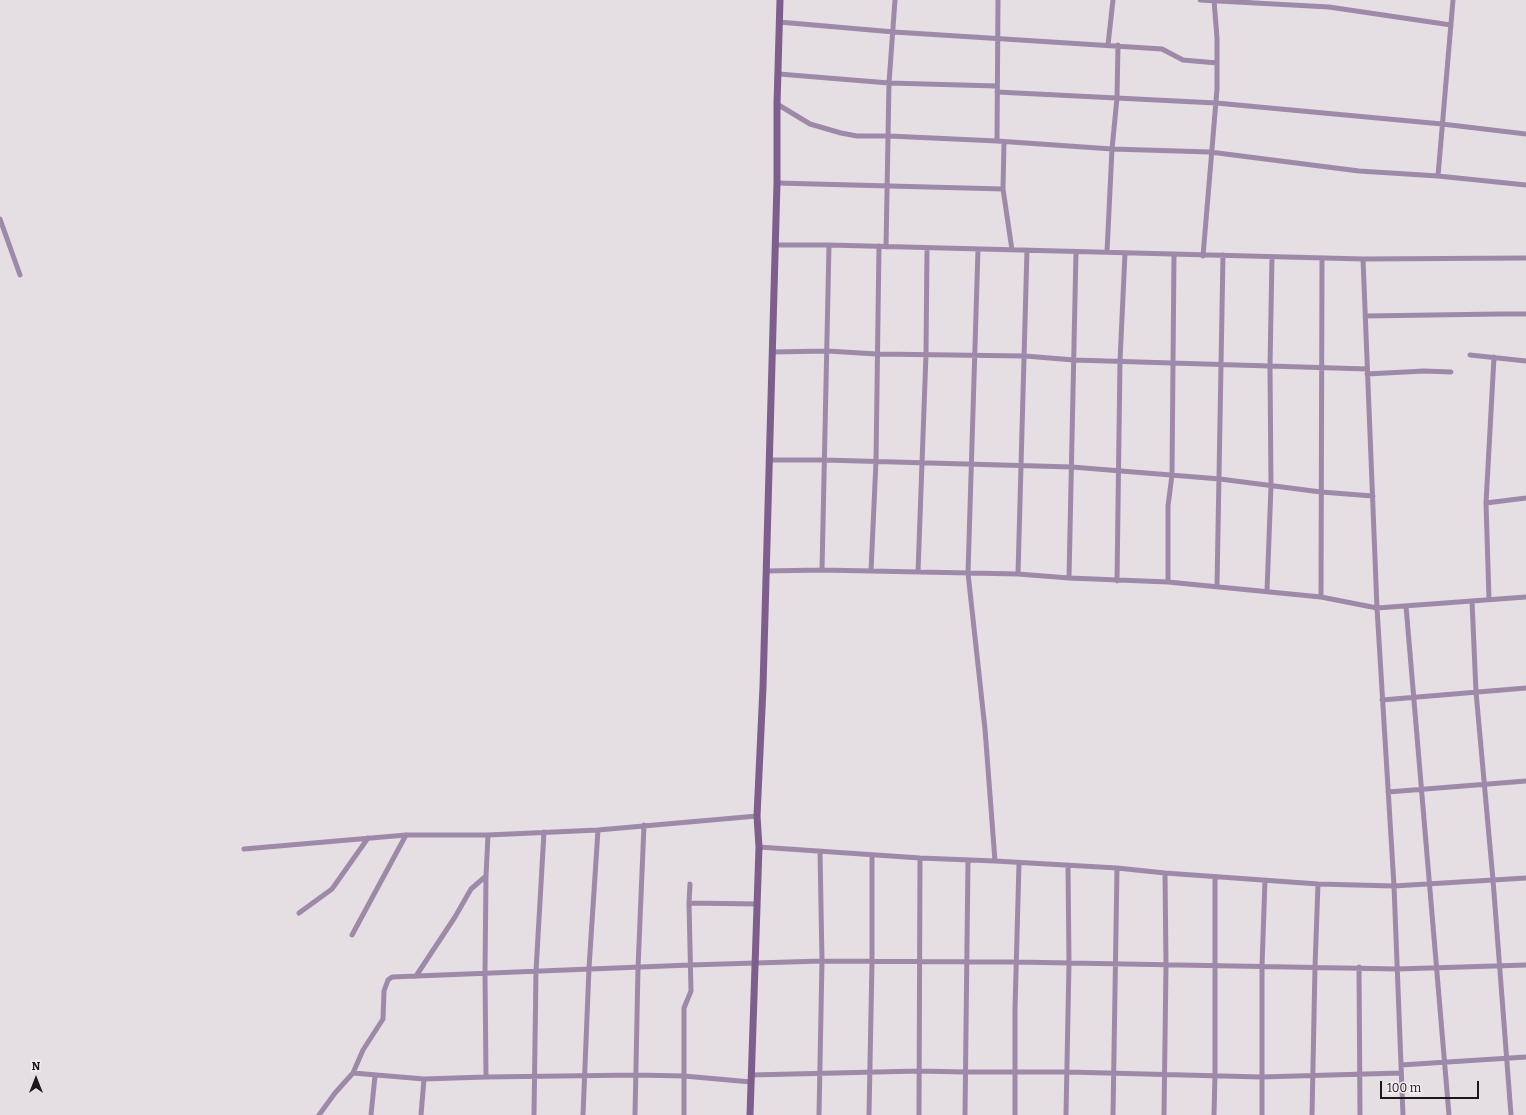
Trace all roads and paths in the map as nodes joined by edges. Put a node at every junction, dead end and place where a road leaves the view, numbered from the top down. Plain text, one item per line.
1 (780, 0) edge
2 (895, 0) edge
3 (998, 0) edge
4 (1113, 0) edge
5 (1200, 0) edge
6 (1214, 0) edge
7 (1327, 0) edge
8 (1453, 0) edge
9 (1329, 7) junction
10 (779, 22) junction
11 (1451, 25) junction
12 (894, 32) junction
13 (997, 39) junction
14 (1108, 45) junction
15 (1118, 45) junction
16 (1217, 63) junction
17 (779, 74) junction
18 (889, 83) junction
19 (997, 89) junction
20 (1117, 98) junction
21 (1216, 103) junction
22 (777, 104) junction
23 (1442, 124) junction
24 (1526, 134) edge
25 (889, 136) junction
26 (997, 141) junction
27 (1004, 142) junction
28 (1112, 149) junction
29 (1210, 152) junction
30 (1438, 176) junction
31 (777, 184) junction
32 (1526, 185) edge
33 (888, 186) junction
34 (1004, 189) junction
35 (0, 219) edge
36 (775, 245) junction
37 (829, 245) junction
38 (879, 246) junction
39 (886, 247) junction
40 (927, 248) junction
41 (978, 249) junction
42 (1012, 250) junction
43 (1027, 250) junction
44 (1076, 252) junction
45 (1107, 252) junction
46 (1125, 253) junction
47 (1174, 254) junction
48 (1223, 255) junction
49 (1202, 256) junction
50 (1272, 256) junction
51 (1322, 258) junction
52 (1526, 258) edge
53 (1363, 259) junction
54 (20, 275) dead end
55 (1526, 314) edge
56 (1365, 316) junction
57 (827, 351) junction
58 (772, 352) junction
59 (877, 354) junction
60 (926, 354) junction
61 (1470, 355) dead end
62 (974, 356) junction
63 (1025, 356) junction
64 (1494, 357) junction
65 (1074, 360) junction
66 (1120, 361) junction
67 (1526, 361) edge
68 (1173, 363) junction
69 (1221, 364) junction
70 (1270, 366) junction
71 (1320, 368) junction
72 (1367, 371) junction
73 (1451, 372) dead end
74 (769, 460) junction
75 (824, 460) junction
76 (876, 461) junction
77 (923, 462) junction
78 (971, 464) junction
79 (1021, 465) junction
80 (1072, 466) junction
81 (1119, 470) junction
82 (1172, 475) junction
83 (1220, 479) junction
84 (1271, 486) junction
85 (1320, 492) junction
86 (1372, 496) junction
87 (1526, 498) edge
88 (1486, 503) junction
89 (822, 570) junction
90 (766, 571) junction
91 (870, 571) junction
92 (918, 572) junction
93 (968, 573) junction
94 (1018, 574) junction
95 (1069, 578) junction
96 (1117, 581) junction
97 (1168, 582) junction
98 (1217, 586) junction
99 (1267, 591) junction
100 (1321, 597) junction
101 (1526, 598) edge
102 (1489, 599) junction
103 (1472, 601) junction
104 (1406, 606) junction
105 (1377, 608) junction
106 (1526, 688) edge
107 (1476, 692) junction
108 (1413, 696) junction
109 (1382, 700) junction
110 (1526, 781) edge
111 (1485, 784) junction
112 (1421, 788) junction
113 (1388, 792) junction
114 (757, 816) junction
115 (644, 825) junction
116 (598, 830) junction
117 (544, 832) junction
118 (406, 835) junction
119 (488, 835) junction
120 (368, 838) junction
121 (759, 847) junction
122 (244, 849) dead end
123 (820, 851) junction
124 (872, 855) junction
125 (920, 858) junction
126 (968, 860) junction
127 (995, 861) junction
128 (1019, 863) junction
129 (1068, 865) junction
130 (1118, 868) junction
131 (1165, 873) junction
132 (486, 876) junction
133 (1215, 877) junction
134 (1526, 878) edge
135 (1265, 880) junction
136 (1493, 880) junction
137 (690, 884) dead end
138 (1318, 884) junction
139 (1429, 884) junction
140 (1394, 886) junction
141 (690, 904) junction
142 (757, 904) junction
143 (299, 913) dead end
144 (352, 935) dead end
145 (822, 961) junction
146 (872, 962) junction
147 (920, 962) junction
148 (967, 962) junction
149 (1016, 962) junction
150 (756, 963) junction
151 (1069, 963) junction
152 (1116, 964) junction
153 (690, 965) junction
154 (1166, 965) junction
155 (1214, 965) junction
156 (1526, 965) edge
157 (1262, 966) junction
158 (1315, 967) junction
159 (1500, 967) junction
160 (589, 968) junction
161 (638, 968) junction
162 (1359, 968) junction
163 (1436, 968) junction
164 (1397, 969) junction
165 (536, 971) junction
166 (485, 973) junction
167 (416, 976) junction
168 (1526, 1057) edge
169 (1507, 1059) junction
170 (1445, 1062) junction
171 (1401, 1065) junction
172 (919, 1071) junction
173 (965, 1072) junction
174 (1016, 1072) junction
175 (1068, 1072) junction
176 (821, 1073) junction
177 (870, 1073) junction
178 (1360, 1073) junction
179 (1401, 1073) junction
180 (353, 1074) junction
181 (1113, 1074) junction
182 (1165, 1074) junction
183 (636, 1075) junction
184 (1215, 1075) junction
185 (1313, 1075) junction
186 (375, 1076) junction
187 (535, 1076) junction
188 (585, 1076) junction
189 (684, 1076) junction
190 (486, 1077) junction
191 (1262, 1077) junction
192 (751, 1078) junction
193 (424, 1079) junction
194 (319, 1115) edge
195 (371, 1115) edge
196 (421, 1115) edge
197 (534, 1115) edge
198 (583, 1115) edge
199 (635, 1115) edge
200 (684, 1115) edge
201 (750, 1115) edge
202 (819, 1115) edge
203 (869, 1115) edge
204 (919, 1115) edge
205 (965, 1115) edge
206 (1015, 1115) edge
207 (1066, 1115) edge
208 (1113, 1115) edge
209 (1164, 1115) edge
210 (1214, 1115) edge
211 (1262, 1115) edge
212 (1312, 1115) edge
213 (1360, 1115) edge
214 (1403, 1115) edge
215 (1449, 1115) edge
216 (1511, 1115) edge

1 - 10 street
2 - 12 street
3 - 13 street
4 - 14 street
5 - 6 street
6 - 9 street
6 - 16 street
7 - 9 street
8 - 11 street
9 - 11 street
10 - 12 street
10 - 17 street
11 - 23 street
12 - 13 street
12 - 18 street
13 - 14 street
13 - 19 street
14 - 15 street
15 - 16 street
15 - 20 street
16 - 21 street
17 - 18 street
17 - 22 street
18 - 19 street
18 - 25 street
19 - 20 street
19 - 26 street
20 - 21 street
20 - 28 street
21 - 23 street
21 - 29 street
22 - 25 street
22 - 31 street
23 - 24 street
23 - 30 street
25 - 26 street
25 - 33 street
26 - 27 street
27 - 28 street
27 - 34 street
28 - 29 street
28 - 45 street
29 - 30 street
29 - 49 street
30 - 32 street
31 - 33 street
31 - 36 street
33 - 34 street
33 - 39 street
34 - 42 street
35 - 54 street
36 - 37 street
36 - 58 street
37 - 38 street
37 - 57 street
38 - 39 street
38 - 59 street
39 - 40 street
40 - 41 street
40 - 60 street
41 - 42 street
41 - 62 street
42 - 43 street
43 - 44 street
43 - 63 street
44 - 45 street
44 - 65 street
45 - 46 street
46 - 47 street
46 - 66 street
47 - 49 street
47 - 68 street
48 - 49 street
48 - 50 street
48 - 69 street
50 - 51 street
50 - 70 street
51 - 53 street
51 - 71 street
52 - 53 street
53 - 56 street
55 - 56 street
56 - 72 street
57 - 58 street
57 - 59 street
57 - 75 street
58 - 74 street
59 - 60 street
59 - 76 street
60 - 62 street
60 - 77 street
61 - 64 street
62 - 63 street
62 - 78 street
63 - 65 street
63 - 79 street
64 - 67 street
64 - 88 street
65 - 66 street
65 - 80 street
66 - 68 street
66 - 81 street
68 - 69 street
68 - 82 street
69 - 70 street
69 - 83 street
70 - 71 street
70 - 84 street
71 - 72 street
71 - 85 street
72 - 73 street
72 - 86 street
74 - 75 street
74 - 90 street
75 - 76 street
75 - 89 street
76 - 77 street
76 - 91 street
77 - 78 street
77 - 92 street
78 - 79 street
78 - 93 street
79 - 80 street
79 - 94 street
80 - 81 street
80 - 95 street
81 - 82 street
81 - 96 street
82 - 83 street
82 - 97 street
83 - 84 street
83 - 98 street
84 - 85 street
84 - 99 street
85 - 86 street
85 - 100 street
86 - 105 street
87 - 88 street
88 - 102 street
89 - 90 street
89 - 91 street
90 - 114 street
91 - 92 street
92 - 93 street
93 - 94 street
93 - 127 street
94 - 95 street
95 - 96 street
96 - 97 street
97 - 98 street
98 - 99 street
99 - 100 street
100 - 105 street
101 - 102 street
102 - 103 street
103 - 104 street
103 - 107 street
104 - 105 street
104 - 108 street
105 - 109 street
106 - 107 street
107 - 108 street
107 - 111 street
108 - 109 street
108 - 112 street
109 - 113 street
110 - 111 street
111 - 112 street
111 - 136 street
112 - 113 street
112 - 139 street
113 - 140 street
114 - 115 street
114 - 121 street
115 - 116 street
115 - 161 street
116 - 117 street
116 - 160 street
117 - 119 street
117 - 165 street
118 - 119 street
118 - 120 street
118 - 144 street
119 - 132 street
120 - 122 street
120 - 143 street
121 - 123 street
121 - 142 street
123 - 124 street
123 - 145 street
124 - 125 street
124 - 146 street
125 - 126 street
125 - 147 street
126 - 127 street
126 - 148 street
127 - 128 street
128 - 129 street
128 - 149 street
129 - 130 street
129 - 151 street
130 - 131 street
130 - 152 street
131 - 133 street
131 - 154 street
132 - 166 street
132 - 167 street
133 - 135 street
133 - 155 street
134 - 136 street
135 - 138 street
135 - 157 street
136 - 139 street
136 - 159 street
137 - 141 street
138 - 140 street
138 - 158 street
139 - 140 street
139 - 163 street
140 - 164 street
141 - 142 street
141 - 153 street
142 - 150 street
145 - 146 street
145 - 150 street
145 - 176 street
146 - 147 street
146 - 177 street
147 - 148 street
147 - 172 street
148 - 149 street
148 - 173 street
149 - 151 street
149 - 174 street
150 - 153 street
150 - 192 street
151 - 152 street
151 - 175 street
152 - 154 street
152 - 181 street
153 - 161 street
153 - 189 street
154 - 155 street
154 - 182 street
155 - 157 street
155 - 184 street
156 - 159 street
157 - 158 street
157 - 191 street
158 - 162 street
158 - 185 street
159 - 163 street
159 - 169 street
160 - 161 street
160 - 165 street
160 - 188 street
161 - 183 street
162 - 164 street
162 - 178 street
163 - 164 street
163 - 170 street
164 - 171 street
165 - 166 street
165 - 187 street
166 - 167 street
166 - 190 street
167 - 180 street
168 - 169 street
169 - 170 street
169 - 216 street
170 - 171 street
170 - 215 street
171 - 179 street
172 - 173 street
172 - 177 street
172 - 204 street
173 - 174 street
173 - 205 street
174 - 175 street
174 - 206 street
175 - 181 street
175 - 207 street
176 - 177 street
176 - 192 street
176 - 202 street
177 - 203 street
178 - 179 street
178 - 185 street
178 - 213 street
179 - 214 street
180 - 186 street
180 - 194 street
181 - 182 street
181 - 208 street
182 - 184 street
182 - 209 street
183 - 188 street
183 - 189 street
183 - 199 street
184 - 191 street
184 - 210 street
185 - 191 street
185 - 212 street
186 - 193 street
186 - 195 street
187 - 188 street
187 - 190 street
187 - 197 street
188 - 198 street
189 - 192 street
189 - 200 street
190 - 193 street
191 - 211 street
192 - 201 street
193 - 196 street

